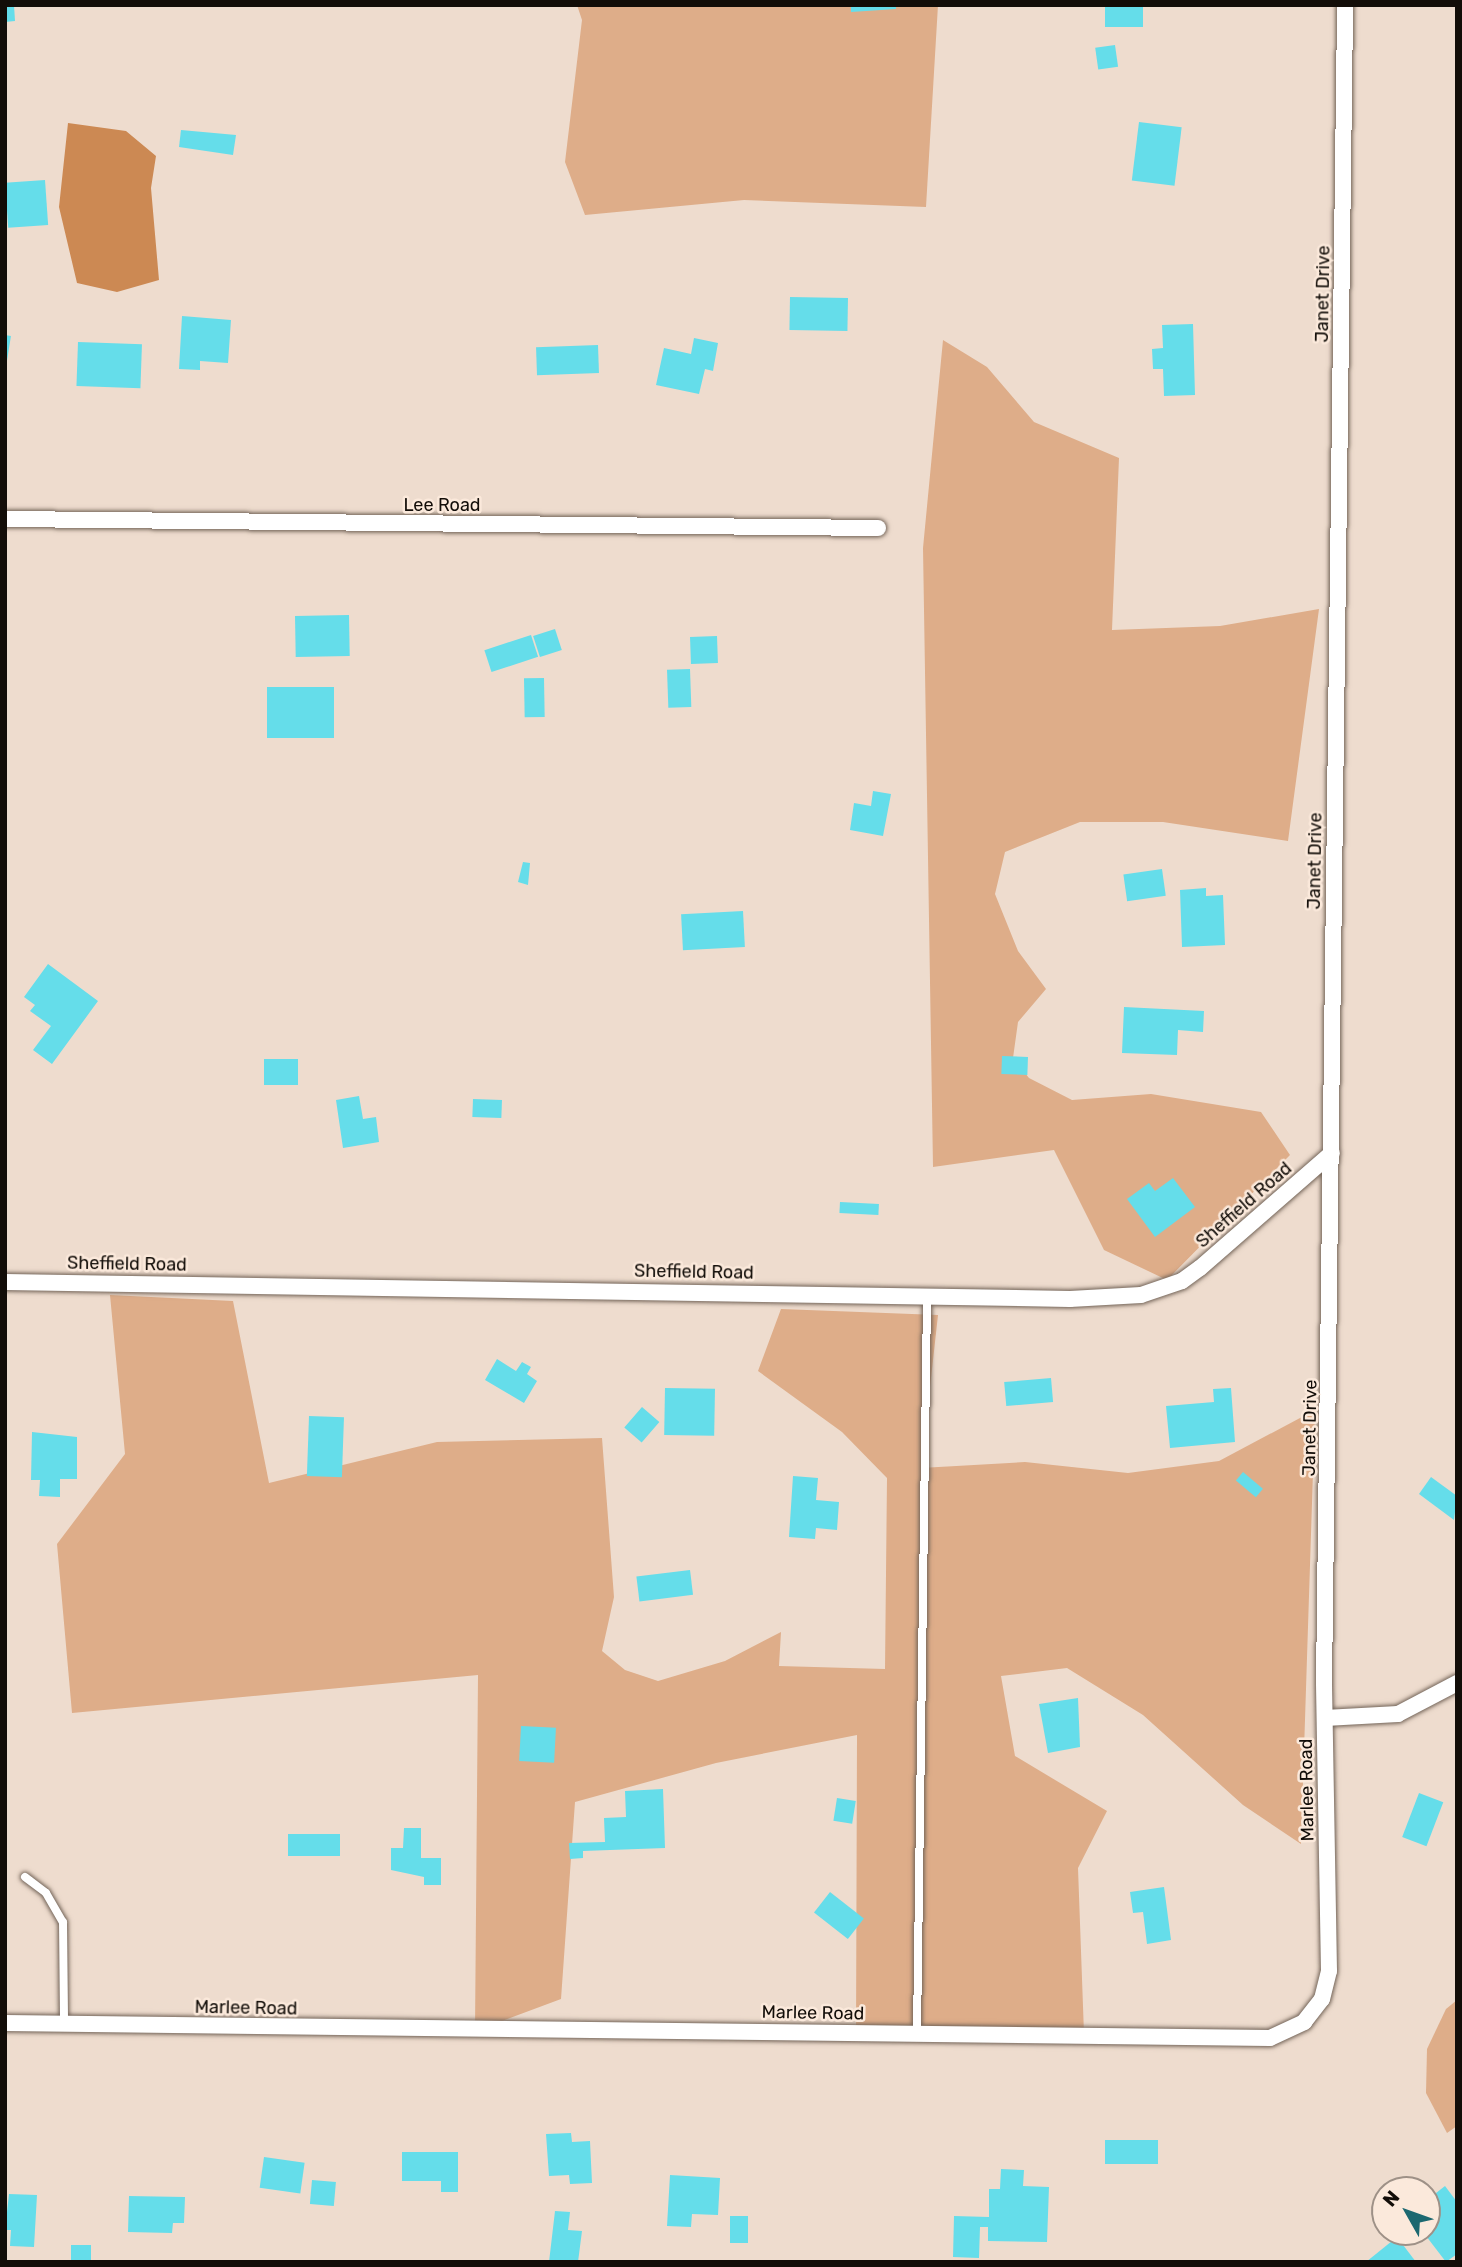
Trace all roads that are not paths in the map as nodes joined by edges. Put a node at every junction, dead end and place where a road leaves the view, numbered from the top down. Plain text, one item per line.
1 (1345, 5) edge
2 (5, 519) edge
3 (878, 528) dead end
4 (1332, 1153) junction
5 (5, 1282) edge
6 (927, 1294) junction
7 (1457, 1683) edge
8 (1325, 1718) junction
9 (25, 1877) dead end
10 (5, 2024) edge
11 (64, 2024) junction
12 (917, 2034) junction

1 - 4 street, Janet Drive
2 - 3 street, Lee Road
4 - 6 street, Sheffield Road
4 - 8 street, Janet Drive
5 - 6 street, Sheffield Road
6 - 12 lane
7 - 8 street
8 - 12 street, Marlee Road
9 - 11 lane
10 - 11 street, Marlee Road
11 - 12 street, Marlee Road

